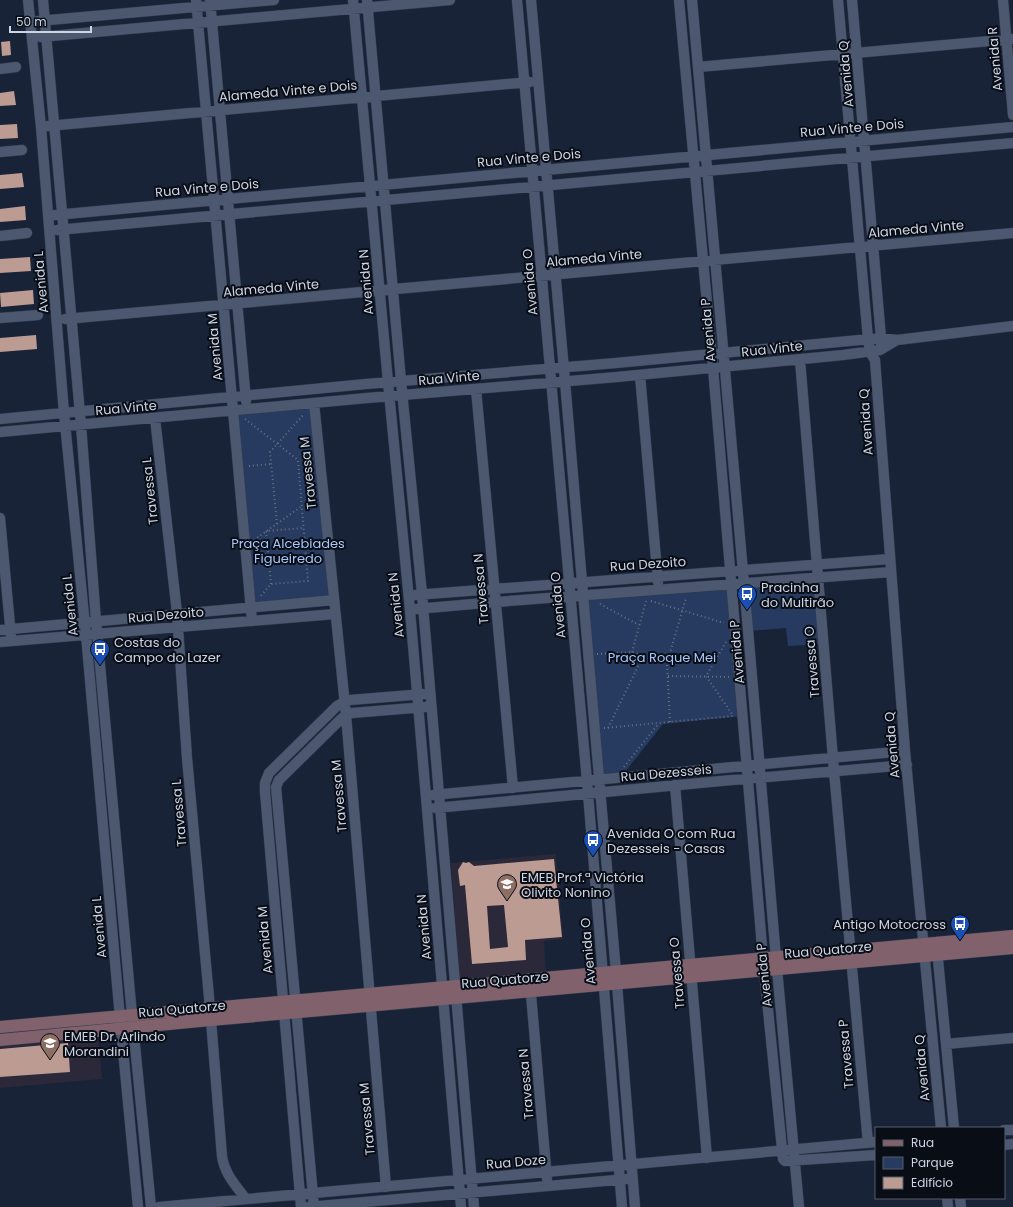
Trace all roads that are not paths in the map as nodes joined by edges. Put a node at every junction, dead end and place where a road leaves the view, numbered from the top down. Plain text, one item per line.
1 (28, 0) edge
2 (43, 0) edge
3 (274, 0) edge
4 (450, 0) edge
5 (517, 0) edge
6 (531, 0) edge
7 (679, 0) edge
8 (692, 0) edge
9 (838, 0) edge
10 (852, 0) edge
11 (1003, 0) edge
12 (210, 3) edge
13 (197, 4) edge
14 (354, 4) edge
15 (367, 4) edge
16 (44, 20) junction
17 (30, 22) junction
18 (212, 22) junction
19 (198, 23) junction
20 (46, 37) junction
21 (32, 38) junction
22 (1010, 39) edge
23 (856, 53) junction
24 (843, 54) junction
25 (16, 67) dead end
26 (698, 67) junction
27 (0, 69) edge
28 (538, 82) junction
29 (525, 83) junction
30 (376, 96) junction
31 (362, 98) junction
32 (219, 111) junction
33 (206, 112) junction
34 (1013, 115) edge
35 (54, 125) junction
36 (41, 127) junction
37 (1013, 127) edge
38 (865, 140) junction
39 (851, 142) junction
40 (1013, 143) edge
41 (22, 150) dead end
42 (0, 152) edge
43 (706, 155) junction
44 (693, 156) junction
45 (866, 156) junction
46 (852, 158) junction
47 (546, 170) junction
48 (533, 171) junction
49 (707, 171) junction
50 (695, 172) junction
51 (383, 184) junction
52 (548, 185) junction
53 (370, 186) junction
54 (534, 187) junction
55 (228, 199) junction
56 (214, 200) junction
57 (385, 200) junction
58 (372, 201) junction
59 (62, 214) junction
60 (229, 214) junction
61 (48, 215) junction
62 (216, 215) junction
63 (63, 229) junction
64 (49, 231) junction
65 (1013, 233) edge
66 (27, 234) dead end
67 (0, 236) edge
68 (874, 246) junction
69 (860, 247) junction
70 (715, 260) junction
71 (703, 261) junction
72 (556, 275) junction
73 (542, 276) junction
74 (393, 290) junction
75 (379, 291) junction
76 (237, 304) junction
77 (224, 305) junction
78 (38, 315) dead end
79 (0, 318) edge
80 (71, 319) junction
81 (57, 320) junction
82 (1013, 326) edge
83 (881, 338) junction
84 (868, 339) junction
85 (897, 340) junction
86 (724, 353) junction
87 (712, 354) junction
88 (875, 354) junction
89 (800, 360) junction
90 (564, 367) junction
91 (725, 367) junction
92 (551, 368) junction
93 (713, 368) junction
94 (640, 375) junction
95 (401, 381) junction
96 (565, 381) junction
97 (388, 382) junction
98 (552, 383) junction
99 (476, 389) junction
100 (245, 395) junction
101 (402, 395) junction
102 (389, 396) junction
103 (232, 397) junction
104 (314, 403) junction
105 (246, 409) junction
106 (79, 411) junction
107 (233, 411) junction
108 (64, 413) junction
109 (155, 418) junction
110 (0, 419) edge
111 (81, 425) junction
112 (66, 426) junction
113 (0, 432) edge
114 (724, 506) junction
115 (737, 506) junction
116 (0, 518) edge
117 (890, 560) junction
118 (818, 565) junction
119 (743, 570) junction
120 (730, 571) junction
121 (891, 572) junction
122 (657, 576) junction
123 (818, 578) junction
124 (582, 582) junction
125 (569, 583) junction
126 (744, 583) junction
127 (730, 584) junction
128 (494, 588) junction
129 (658, 590) junction
130 (422, 594) junction
131 (408, 595) junction
132 (583, 596) junction
133 (570, 597) junction
134 (334, 600) junction
135 (496, 602) junction
136 (252, 607) junction
137 (423, 608) junction
138 (410, 610) junction
139 (177, 613) junction
140 (335, 614) junction
141 (96, 621) junction
142 (252, 621) junction
143 (84, 622) junction
144 (178, 627) junction
145 (5, 630) edge
146 (98, 634) junction
147 (86, 635) junction
148 (11, 641) junction
149 (0, 642) edge
150 (750, 658) junction
151 (737, 661) junction
152 (430, 694) junction
153 (417, 695) junction
154 (344, 702) junction
155 (431, 706) junction
156 (419, 708) junction
157 (346, 715) junction
158 (905, 751) junction
159 (833, 758) junction
160 (759, 765) junction
161 (907, 765) junction
162 (746, 766) junction
163 (834, 771) junction
164 (760, 777) junction
165 (747, 778) junction
166 (599, 780) junction
167 (587, 781) junction
168 (265, 783) junction
169 (674, 785) junction
170 (276, 787) junction
171 (513, 788) junction
172 (600, 792) junction
173 (588, 794) junction
174 (439, 795) junction
175 (426, 796) junction
176 (440, 807) junction
177 (427, 809) junction
178 (118, 860) junction
179 (106, 862) junction
180 (1013, 936) edge
181 (1013, 948) edge
182 (937, 949) junction
183 (924, 950) junction
184 (850, 957) junction
185 (776, 963) junction
186 (763, 965) junction
187 (690, 971) junction
188 (617, 978) junction
189 (604, 979) junction
190 (531, 986) junction
191 (456, 992) junction
192 (443, 993) junction
193 (370, 1000) junction
194 (290, 1007) junction
195 (210, 1014) junction
196 (126, 1022) junction
197 (0, 1027) edge
198 (1013, 1038) edge
199 (0, 1040) edge
200 (946, 1044) junction
201 (940, 1127) edge
202 (954, 1127) edge
203 (872, 1142) edge
204 (794, 1150) junction
205 (875, 1155) edge
206 (783, 1156) junction
207 (707, 1158) junction
208 (795, 1160) junction
209 (632, 1165) junction
210 (619, 1166) junction
211 (547, 1172) junction
212 (472, 1179) junction
213 (632, 1179) junction
214 (459, 1180) junction
215 (620, 1180) junction
216 (548, 1186) junction
217 (386, 1187) junction
218 (473, 1192) junction
219 (313, 1193) junction
220 (300, 1194) junction
221 (460, 1194) junction
222 (246, 1199) junction
223 (138, 1207) edge
224 (151, 1207) edge
225 (159, 1207) edge
226 (301, 1207) edge
227 (312, 1207) edge
228 (461, 1207) edge
229 (474, 1207) edge
230 (622, 1207) edge
231 (635, 1207) edge
232 (799, 1207) edge

1 - 17 street, Avenida L
2 - 16 street, Avenida L
3 - 12 street
4 - 15 street
5 - 29 street, Avenida O
6 - 28 street, Avenida O
7 - 44 street, Avenida P
8 - 26 street, Avenida P
9 - 24 street, Avenida Q
10 - 23 street, Avenida Q
11 - 22 street, Avenida R
12 - 13 street
12 - 18 street, Avenida M
13 - 16 street
13 - 19 street, Avenida M
14 - 15 street
14 - 18 street
14 - 31 street, Avenida N
15 - 30 street, Avenida N
16 - 17 street
16 - 20 street, Avenida L
17 - 21 street, Avenida L
18 - 19 street
18 - 32 street, Avenida M
19 - 20 street
19 - 33 street, Avenida M
20 - 21 street
20 - 35 street, Avenida L
21 - 36 street, Avenida L
22 - 23 street
22 - 34 street, Avenida R
23 - 24 street
23 - 38 street, Avenida Q
24 - 26 street
24 - 39 street, Avenida Q
25 - 27 street
26 - 43 street, Avenida P
28 - 29 street, Alameda Vinte e Dois
28 - 47 street, Avenida O
29 - 30 street, Alameda Vinte e Dois
29 - 48 street, Avenida O
30 - 31 street, Alameda Vinte e Dois
30 - 51 street, Avenida N
31 - 32 street, Alameda Vinte e Dois
31 - 53 street, Avenida N
32 - 33 street, Alameda Vinte e Dois
32 - 55 street, Avenida M
33 - 35 street, Alameda Vinte e Dois
33 - 56 street, Avenida M
35 - 36 street, Alameda Vinte e Dois
35 - 59 street, Avenida L
36 - 61 street, Avenida L
37 - 38 street, Rua Vinte e Dois
38 - 39 street, Rua Vinte e Dois
38 - 45 street, Avenida Q
39 - 43 street, Rua Vinte e Dois
39 - 46 street, Avenida Q
40 - 45 street
41 - 42 street
43 - 44 street, Rua Vinte e Dois
43 - 49 street, Avenida P
44 - 47 street, Rua Vinte e Dois
44 - 50 street, Avenida P
45 - 46 street
45 - 68 street, Avenida Q
46 - 49 street
46 - 69 street, Avenida Q
47 - 48 street, Rua Vinte e Dois
47 - 52 street, Avenida O
48 - 51 street, Rua Vinte e Dois
48 - 54 street, Avenida O
49 - 50 street
49 - 70 street, Avenida P
50 - 52 street
50 - 71 street, Avenida P
51 - 53 street, Rua Vinte e Dois
51 - 57 street, Avenida N
52 - 54 street
52 - 72 street, Avenida O
53 - 55 street, Rua Vinte e Dois
53 - 58 street, Avenida N
54 - 57 street
54 - 73 street, Avenida O
55 - 56 street, Rua Vinte e Dois
55 - 60 street, Avenida M
56 - 59 street, Rua Vinte e Dois
56 - 62 street, Avenida M
57 - 58 street
57 - 74 street, Avenida N
58 - 60 street
58 - 75 street, Avenida N
59 - 61 street, Rua Vinte e Dois
59 - 63 street, Avenida L
60 - 62 street
60 - 76 street, Avenida M
61 - 64 street, Avenida L
62 - 63 street
62 - 77 street, Avenida M
63 - 64 street
63 - 80 street, Avenida L
64 - 81 street, Avenida L
65 - 68 street, Alameda Vinte
66 - 67 street
68 - 69 street, Alameda Vinte
68 - 83 street, Avenida Q
69 - 70 street, Alameda Vinte
69 - 84 street, Avenida Q
70 - 71 street, Alameda Vinte
70 - 86 street, Avenida P
71 - 72 street, Alameda Vinte
71 - 87 street, Avenida P
72 - 73 street, Alameda Vinte
72 - 90 street, Avenida O
73 - 74 street, Alameda Vinte
73 - 92 street, Avenida O
74 - 75 street, Alameda Vinte
74 - 95 street, Avenida N
75 - 76 street, Alameda Vinte
75 - 97 street, Avenida N
76 - 77 street, Alameda Vinte
76 - 100 street, Avenida M
77 - 80 street, Alameda Vinte
77 - 103 street, Avenida M
78 - 79 street
80 - 81 street, Alameda Vinte
80 - 106 street, Avenida L
81 - 108 street, Avenida L
82 - 85 street, Rua Vinte
83 - 84 street, Rua Vinte
83 - 85 street, Rua Vinte
83 - 88 street, Avenida Q
84 - 86 street, Rua Vinte
84 - 88 street, Avenida Q
85 - 88 street, Rua Vinte
86 - 87 street, Rua Vinte
86 - 91 street, Avenida P
87 - 90 street, Rua Vinte
87 - 93 street, Avenida P
88 - 89 street, Rua Vinte
88 - 117 street, Avenida Q
89 - 91 street, Rua Vinte
89 - 118 street, Travessa O
90 - 92 street, Rua Vinte
90 - 96 street, Avenida O
91 - 93 street, Rua Vinte
91 - 115 street, Avenida P
92 - 95 street, Rua Vinte
92 - 98 street, Avenida O
93 - 94 street, Rua Vinte
93 - 114 street, Avenida P
94 - 96 street, Rua Vinte
94 - 122 street
95 - 97 street, Rua Vinte
95 - 101 street, Avenida N
96 - 98 street, Rua Vinte
96 - 124 street, Avenida O
97 - 100 street, Rua Vinte
97 - 102 street, Avenida N
98 - 99 street, Rua Vinte
98 - 125 street, Avenida O
99 - 101 street, Rua Vinte
99 - 128 street, Travessa N
100 - 103 street, Rua Vinte
100 - 105 street, Avenida M
101 - 102 street, Rua Vinte
101 - 130 street, Avenida N
102 - 104 street, Rua Vinte
102 - 131 street, Avenida N
103 - 106 street, Rua Vinte
103 - 107 street, Avenida M
104 - 105 street, Rua Vinte
104 - 134 street, Travessa M
105 - 107 street, Rua Vinte
106 - 108 street, Rua Vinte
106 - 111 street, Avenida L
107 - 109 street, Rua Vinte
107 - 136 street, Avenida M
108 - 110 street, Rua Vinte
108 - 112 street, Avenida L
109 - 111 street, Rua Vinte
109 - 139 street, Travessa L
111 - 112 street, Rua Vinte
111 - 141 street, Avenida L
112 - 113 street, Rua Vinte
112 - 143 street, Avenida L
114 - 115 street
114 - 120 street, Avenida P
115 - 119 street, Avenida P
116 - 145 street
117 - 118 street, Rua Dezoito
117 - 121 street, Avenida Q
118 - 119 street, Rua Dezoito
118 - 123 street, Travessa O
119 - 120 street, Rua Dezoito
119 - 126 street, Avenida P
120 - 122 street, Rua Dezoito
120 - 127 street, Avenida P
121 - 123 street, Rua Dezoito
121 - 158 street, Avenida Q
122 - 124 street, Rua Dezoito
122 - 129 street
123 - 126 street, Rua Dezoito
123 - 159 street, Travessa O
124 - 125 street, Rua Dezoito
124 - 132 street, Avenida O
125 - 128 street, Rua Dezoito
125 - 133 street, Avenida O
126 - 127 street, Rua Dezoito
126 - 150 street, Avenida P
127 - 129 street, Rua Dezoito
127 - 151 street, Avenida P
128 - 130 street, Rua Dezoito
128 - 135 street, Travessa N
129 - 132 street, Rua Dezoito
130 - 131 street, Rua Dezoito
130 - 137 street, Avenida N
131 - 138 street, Avenida N
132 - 133 street, Rua Dezoito
132 - 166 street, Avenida O
133 - 135 street, Rua Dezoito
133 - 167 street, Avenida O
134 - 136 street, Rua Dezoito
134 - 140 street, Travessa M
135 - 137 street, Rua Dezoito
135 - 171 street, Travessa N
136 - 139 street, Rua Dezoito
136 - 142 street, Avenida M
137 - 138 street, Rua Dezoito
137 - 152 street, Avenida N
138 - 153 street, Avenida N
139 - 141 street, Rua Dezoito
139 - 144 street, Travessa L
140 - 142 street, Rua Dezoito
140 - 154 street, Travessa M
141 - 143 street, Rua Dezoito
141 - 146 street, Avenida L
142 - 144 street, Rua Dezoito
143 - 145 street, Rua Dezoito
143 - 147 street, Avenida L
144 - 146 street, Rua Dezoito
144 - 195 street, Travessa L
145 - 148 street
146 - 147 street, Rua Dezoito
146 - 178 street, Avenida L
147 - 148 street, Rua Dezoito
147 - 179 street, Avenida L
148 - 149 street, Rua Dezoito
150 - 151 street
150 - 160 street, Avenida P
151 - 162 street, Avenida P
152 - 153 street
152 - 155 street, Avenida N
153 - 154 street
153 - 156 street, Avenida N
154 - 157 street, Travessa M
154 - 168 street
155 - 156 street
155 - 174 street, Avenida N
156 - 157 street
156 - 175 street, Avenida N
157 - 170 street
157 - 193 street, Travessa M
158 - 159 street, Rua Dezesseis
158 - 161 street, Avenida Q
159 - 160 street, Rua Dezesseis
159 - 163 street, Travessa O
160 - 162 street, Rua Dezesseis
160 - 164 street, Avenida P
161 - 163 street, Rua Dezesseis
161 - 183 street, Avenida Q
162 - 165 street, Avenida P
162 - 166 street, Rua Dezesseis
163 - 164 street, Rua Dezesseis
163 - 184 street, Travessa O
164 - 165 street, Rua Dezesseis
164 - 185 street, Avenida P
165 - 169 street, Rua Dezesseis
165 - 186 street, Avenida P
166 - 167 street, Rua Dezesseis
166 - 172 street, Avenida O
167 - 171 street, Rua Dezesseis
167 - 173 street, Avenida O
168 - 170 street
168 - 194 street, Avenida M
169 - 172 street, Rua Dezesseis
169 - 187 street, Travessa O
170 - 194 street, Avenida M
171 - 174 street, Rua Dezesseis
172 - 173 street, Rua Dezesseis
172 - 188 street, Avenida O
173 - 176 street, Rua Dezesseis
173 - 189 street, Avenida O
174 - 175 street, Rua Dezesseis
174 - 176 street, Avenida N
175 - 177 street, Avenida N
176 - 177 street, Rua Dezesseis
176 - 191 street, Avenida N
177 - 192 street, Avenida N
178 - 179 street
178 - 196 street, Avenida L
179 - 196 street, Avenida L
180 - 182 street, Rua Quatorze
181 - 182 street, Rua Quatorze
182 - 183 street, Rua Quatorze
182 - 200 street, Avenida Q
183 - 184 street, Rua Quatorze
183 - 201 street, Avenida Q
184 - 185 street, Rua Quatorze
184 - 203 street, Travessa P
185 - 186 street, Rua Quatorze
185 - 204 street, Avenida P
186 - 187 street, Rua Quatorze
186 - 206 street, Avenida P
187 - 188 street, Rua Quatorze
187 - 207 street, Travessa O
188 - 189 street, Rua Quatorze
188 - 209 street, Avenida O
189 - 190 street, Rua Quatorze
189 - 210 street, Avenida O
190 - 191 street, Rua Quatorze
190 - 211 street, Travessa N
191 - 192 street, Rua Quatorze
191 - 212 street, Avenida N
192 - 193 street, Rua Quatorze
192 - 214 street, Avenida N
193 - 194 street, Rua Quatorze
193 - 217 street, Travessa M
194 - 195 street, Rua Quatorze
194 - 219 street, Avenida M
194 - 220 street, Avenida M
195 - 196 street, Rua Quatorze
195 - 222 street, Travessa L
196 - 197 street, Rua Quatorze
196 - 199 street, Rua Quatorze
196 - 223 street, Avenida L
196 - 224 street, Avenida L
198 - 200 street
200 - 202 street, Avenida Q
203 - 204 street, Rua Doze
204 - 206 street, Rua Doze
204 - 208 street, Avenida P
205 - 208 street, Rua Doze
206 - 207 street, Rua Doze
206 - 208 street, Rua Doze
207 - 209 street, Rua Doze
208 - 232 street, Avenida P
209 - 210 street, Rua Doze
209 - 213 street, Avenida O
210 - 211 street, Rua Doze
210 - 215 street, Avenida O
211 - 212 street, Rua Doze
211 - 216 street, Travessa N
212 - 214 street, Rua Doze
212 - 218 street, Avenida N
213 - 215 street, Rua Doze
213 - 231 street, Avenida O
214 - 217 street, Rua Doze
214 - 221 street, Avenida N
215 - 216 street, Rua Doze
215 - 230 street, Avenida O
216 - 218 street, Rua Doze
217 - 219 street, Rua Doze
218 - 221 street, Rua Doze
218 - 229 street, Avenida N
219 - 220 street, Rua Doze
219 - 227 street, Avenida M
220 - 222 street, Rua Doze
220 - 226 street, Avenida M
221 - 227 street, Rua Doze
221 - 228 street, Avenida N
222 - 225 street, Rua Doze

